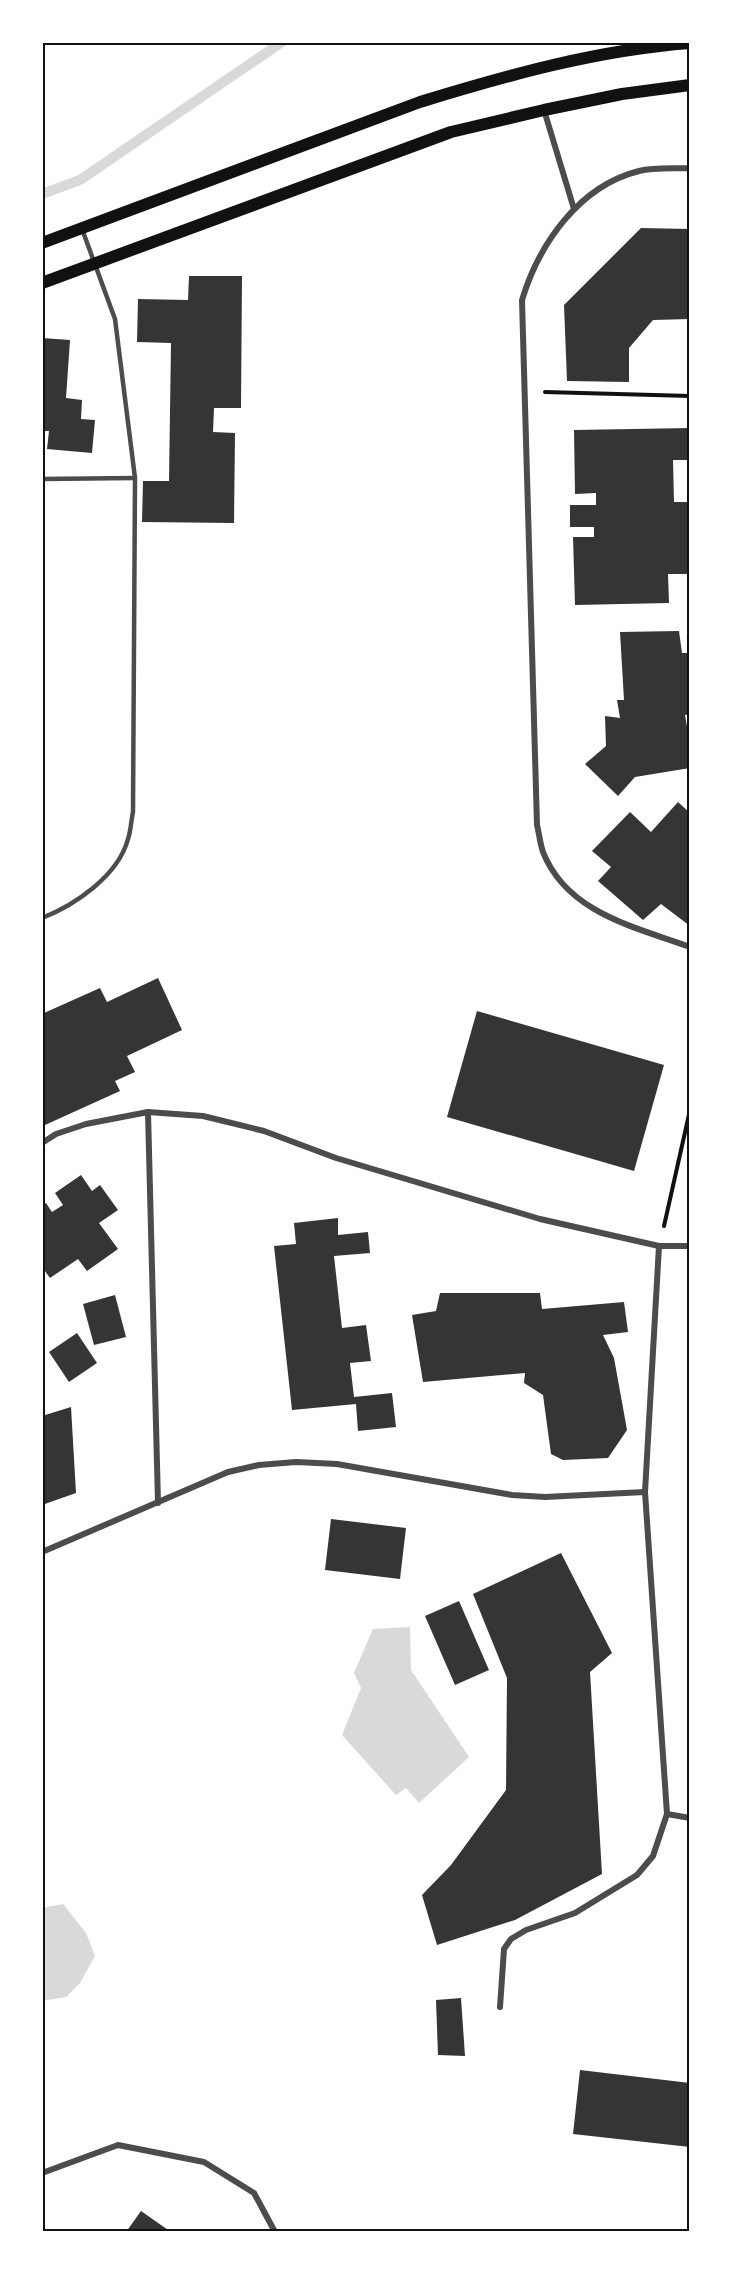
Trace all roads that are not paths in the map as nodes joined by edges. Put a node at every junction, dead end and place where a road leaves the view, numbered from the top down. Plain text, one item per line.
1 (690, 43) edge
2 (690, 85) edge
3 (544, 110) junction
4 (690, 168) edge
5 (574, 209) junction
6 (81, 228) junction
7 (42, 243) edge
8 (94, 265) junction
9 (42, 283) edge
10 (135, 478) junction
11 (42, 479) edge
12 (42, 918) edge
13 (690, 947) edge
14 (148, 1112) junction
15 (42, 1143) edge
16 (659, 1246) junction
17 (690, 1246) edge
18 (645, 1491) junction
19 (158, 1503) junction
20 (42, 1552) edge
21 (667, 1814) junction
22 (690, 1818) edge
23 (500, 2007) dead end
24 (42, 2173) edge
25 (275, 2232) edge

1 - 6 main road
2 - 3 main road
3 - 5 street
3 - 8 main road
4 - 5 street
5 - 13 street
6 - 7 main road
6 - 8 lane
8 - 9 main road
8 - 10 lane
10 - 11 lane
10 - 12 lane
14 - 15 street
14 - 16 street
14 - 19 street
16 - 17 street
16 - 18 street
18 - 19 street
18 - 21 street
19 - 20 street
21 - 22 street
21 - 23 street
24 - 25 street

